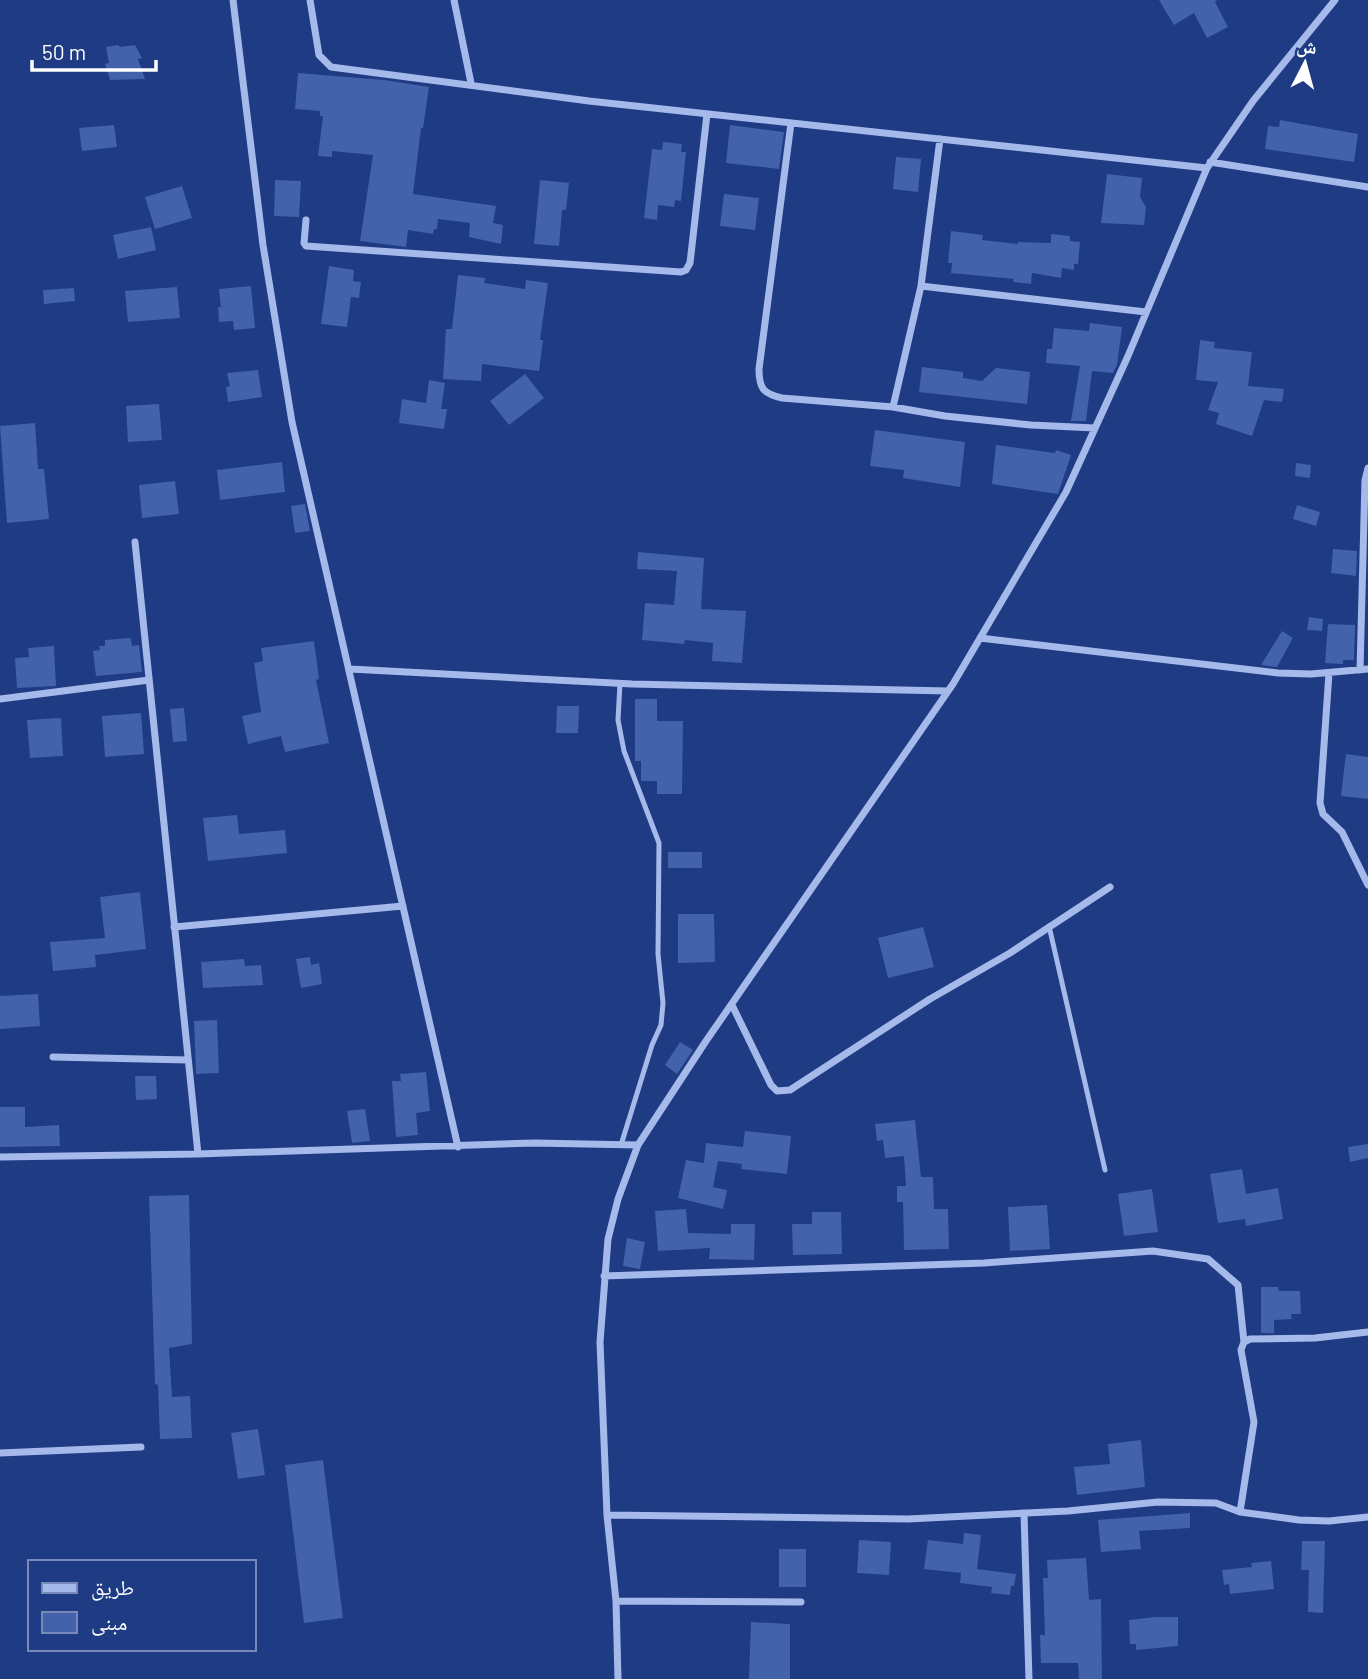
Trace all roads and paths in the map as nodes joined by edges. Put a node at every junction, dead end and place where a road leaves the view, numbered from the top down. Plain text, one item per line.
1 (233, 0) edge
2 (310, 0) edge
3 (454, 0) edge
4 (1335, 0) edge
5 (471, 83) junction
6 (706, 114) junction
7 (791, 123) junction
8 (940, 139) junction
9 (1208, 165) junction
10 (1368, 187) edge
11 (306, 220) dead end
12 (921, 286) junction
13 (1146, 312) junction
14 (893, 407) junction
15 (1095, 428) junction
16 (1368, 468) edge
17 (135, 542) dead end
18 (980, 638) junction
19 (350, 668) junction
20 (1364, 669) edge
21 (1329, 673) junction
22 (149, 680) junction
23 (620, 683) junction
24 (948, 691) junction
25 (0, 699) edge
26 (1368, 885) edge
27 (1110, 887) dead end
28 (403, 906) junction
29 (1049, 926) junction
30 (174, 927) junction
31 (732, 1004) junction
32 (53, 1057) dead end
33 (188, 1059) junction
34 (621, 1145) junction
35 (638, 1145) junction
36 (458, 1147) junction
37 (198, 1154) junction
38 (0, 1157) edge
39 (1105, 1170) dead end
40 (604, 1276) junction
41 (1368, 1332) edge
42 (1244, 1342) junction
43 (141, 1447) dead end
44 (0, 1453) edge
45 (1240, 1512) junction
46 (1024, 1513) junction
47 (607, 1515) junction
48 (1368, 1517) edge
49 (615, 1601) junction
50 (801, 1602) dead end
51 (618, 1679) edge
52 (1029, 1679) edge

1 - 19 street
2 - 5 street
3 - 5 street
4 - 9 street
5 - 6 street
6 - 7 street
6 - 11 street
7 - 8 street
7 - 14 street
8 - 9 street
8 - 12 street
9 - 10 street
9 - 13 street
12 - 13 street
12 - 14 street
13 - 15 street
14 - 15 street
15 - 18 street
16 - 20 street
17 - 22 street
18 - 21 street
18 - 24 street
19 - 23 street
19 - 28 street
20 - 21 street
21 - 26 street
22 - 25 street
22 - 30 street
23 - 24 street
23 - 34 lane
24 - 31 street
27 - 29 street
28 - 30 street
28 - 36 street
29 - 31 street
29 - 39 lane
30 - 33 street
31 - 35 street
32 - 33 street
33 - 37 street
34 - 35 street
34 - 36 street
35 - 40 street
36 - 37 street
37 - 38 street
40 - 42 street
40 - 47 street
41 - 42 street
42 - 45 street
43 - 44 street
45 - 46 street
45 - 48 street
46 - 47 street
46 - 52 street
47 - 49 street
49 - 50 street
49 - 51 street

